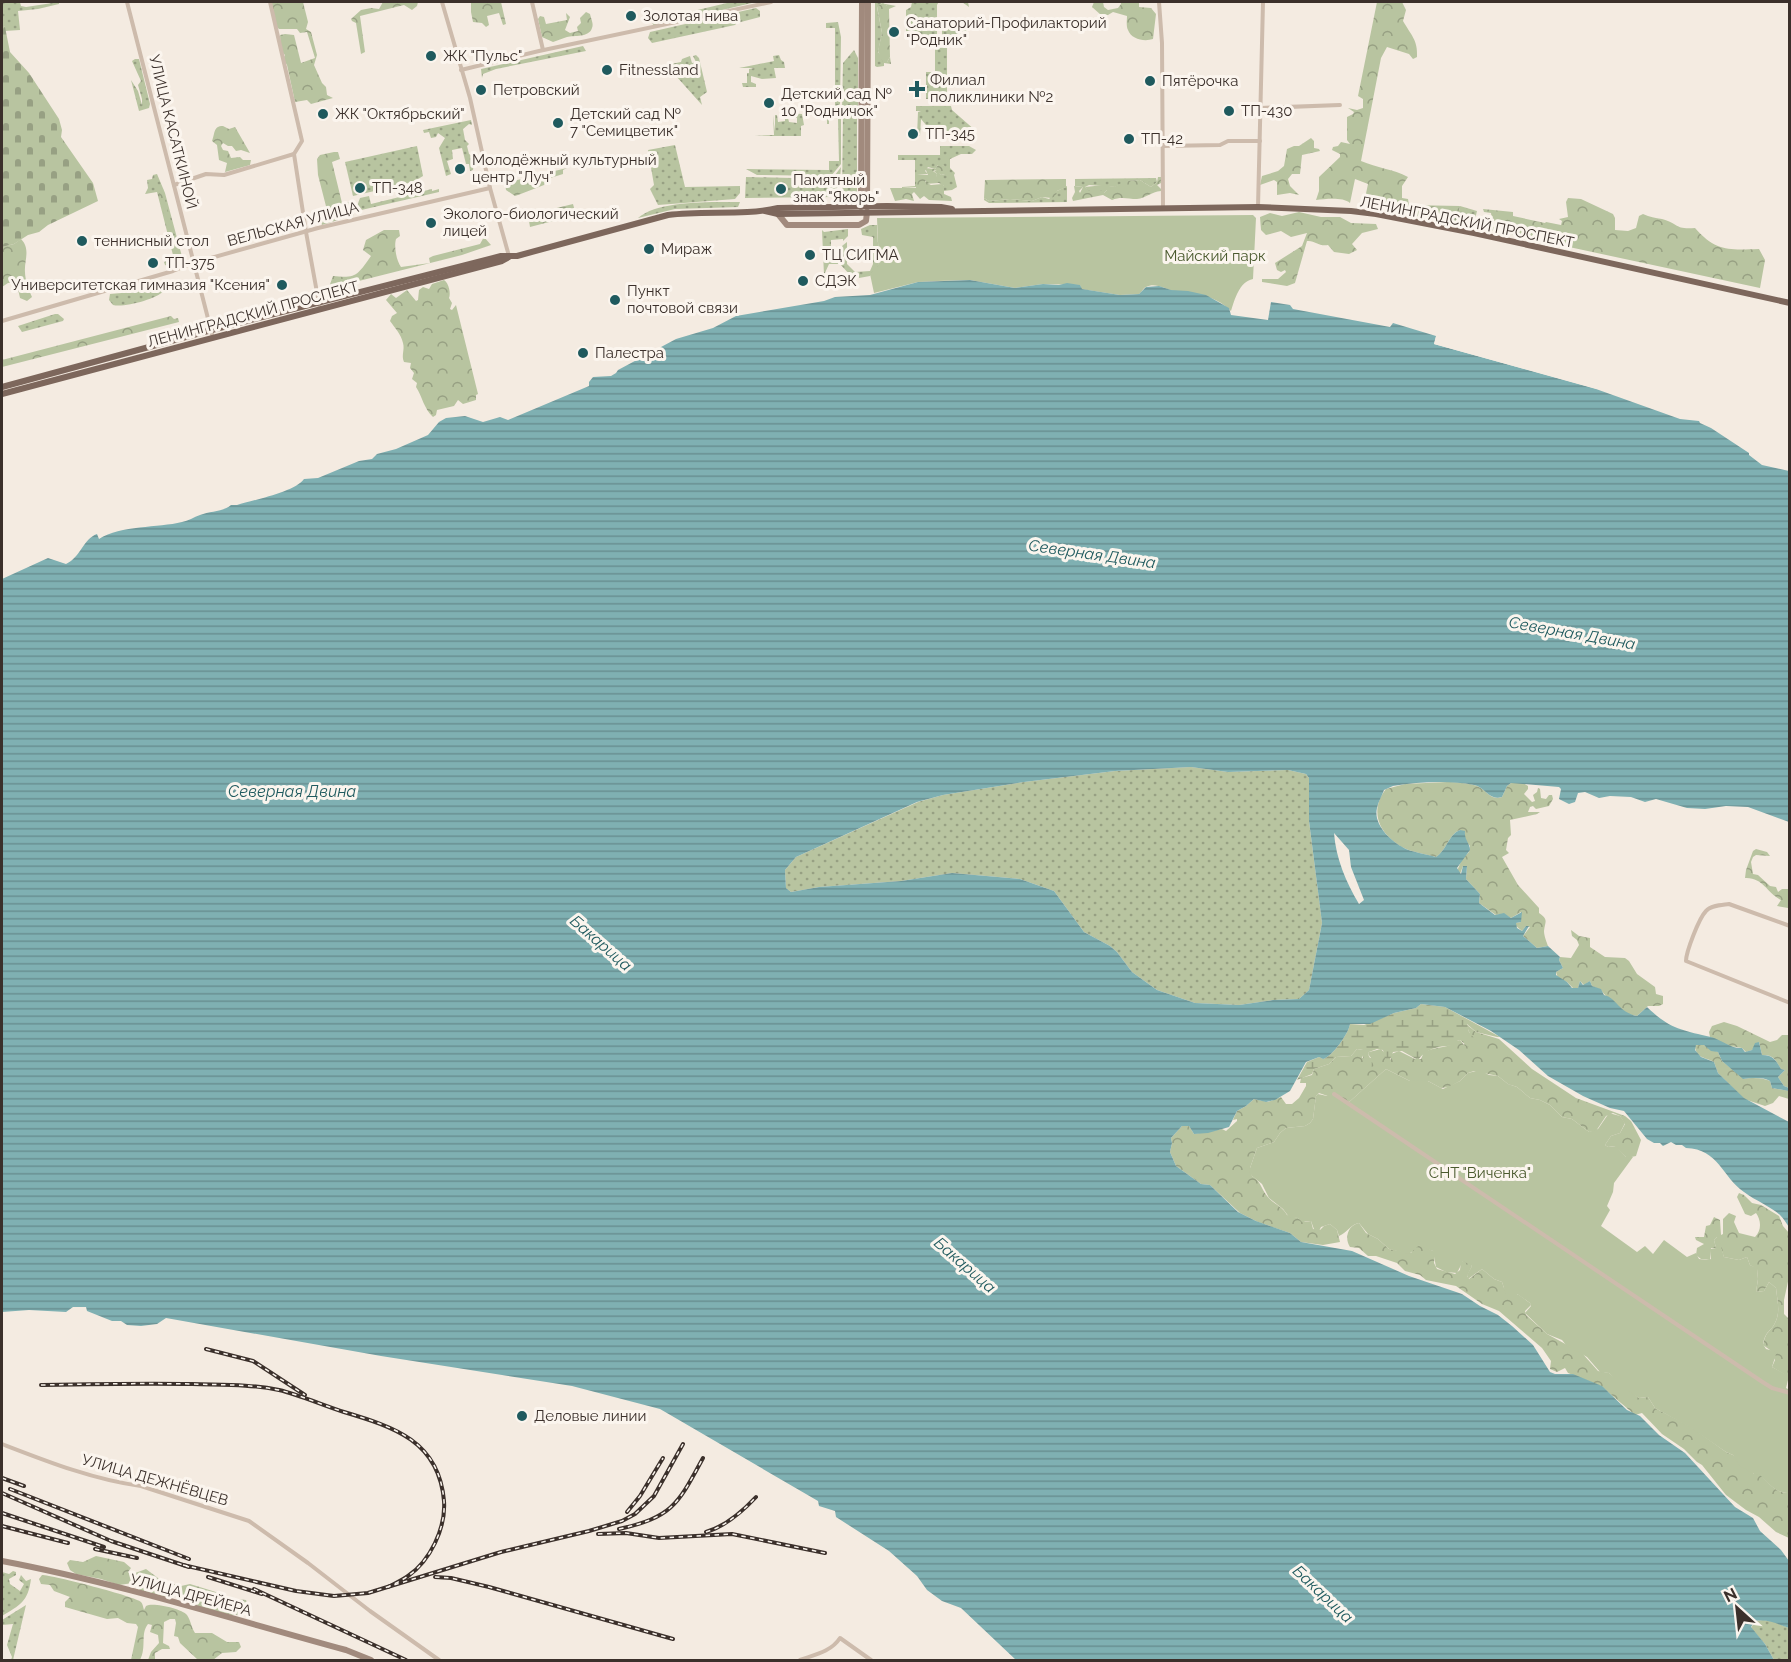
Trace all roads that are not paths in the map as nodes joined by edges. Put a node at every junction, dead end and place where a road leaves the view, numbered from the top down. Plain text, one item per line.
1 (127, 2) edge
2 (270, 2) edge
3 (442, 2) edge
4 (532, 2) edge
5 (771, 2) edge
6 (862, 2) edge
7 (868, 2) edge
8 (1159, 2) edge
9 (1263, 2) edge
10 (543, 50) junction
11 (461, 70) junction
12 (1340, 105) dead end
13 (1260, 108) junction
14 (1260, 141) junction
15 (1163, 146) junction
16 (294, 154) junction
17 (173, 185) junction
18 (490, 188) junction
19 (1258, 207) junction
20 (1163, 208) junction
21 (864, 210) junction
22 (765, 211) junction
23 (778, 214) junction
24 (306, 232) junction
25 (509, 257) junction
26 (193, 263) junction
27 (1790, 303) edge
28 (320, 305) junction
29 (2, 321) edge
30 (212, 334) junction
31 (2, 387) edge
32 (2, 394) edge
33 (1790, 927) edge
34 (1790, 1003) edge
35 (1334, 1094) dead end
36 (1790, 1393) edge
37 (2, 1444) edge
38 (2, 1561) edge
39 (371, 1660) edge
40 (439, 1660) edge
41 (800, 1660) edge
42 (872, 1660) edge

1 - 17 street, УЛИЦА КАСАТКИНОЙ
2 - 16 street
3 - 11 street
4 - 10 street
5 - 10 street
6 - 21 main road
7 - 21 main road
8 - 15 street
9 - 13 street
10 - 11 street
11 - 18 street
12 - 13 street
13 - 14 street
14 - 15 street
14 - 19 street
15 - 20 street
16 - 17 street
16 - 24 street
17 - 26 street, УЛИЦА КАСАТКИНОЙ
18 - 24 street, ВЕЛЬСКАЯ УЛИЦА
18 - 25 street
19 - 20 main road, ЛЕНИНГРАДСКИЙ ПРОСПЕКТ
19 - 27 main road, ЛЕНИНГРАДСКИЙ ПРОСПЕКТ
20 - 21 main road, ЛЕНИНГРАДСКИЙ ПРОСПЕКТ
21 - 22 main road, ЛЕНИНГРАДСКИЙ ПРОСПЕКТ
21 - 23 main road, ЛЕНИНГРАДСКИЙ ПРОСПЕКТ
21 - 23 main road
22 - 23 main road, ЛЕНИНГРАДСКИЙ ПРОСПЕКТ
22 - 25 main road, ЛЕНИНГРАДСКИЙ ПРОСПЕКТ
24 - 26 street, ВЕЛЬСКАЯ УЛИЦА
24 - 28 street
25 - 28 main road, ЛЕНИНГРАДСКИЙ ПРОСПЕКТ
26 - 29 street, ВЕЛЬСКАЯ УЛИЦА
26 - 30 street, УЛИЦА КАСАТКИНОЙ
28 - 30 main road, ЛЕНИНГРАДСКИЙ ПРОСПЕКТ
30 - 31 main road, ЛЕНИНГРАДСКИЙ ПРОСПЕКТ
30 - 32 main road, ЛЕНИНГРАДСКИЙ ПРОСПЕКТ
33 - 34 street
35 - 36 street
37 - 40 street, УЛИЦА ДЕЖНЁВЦЕВ
38 - 39 main road, УЛИЦА ДРЕЙЕРА
41 - 42 street

